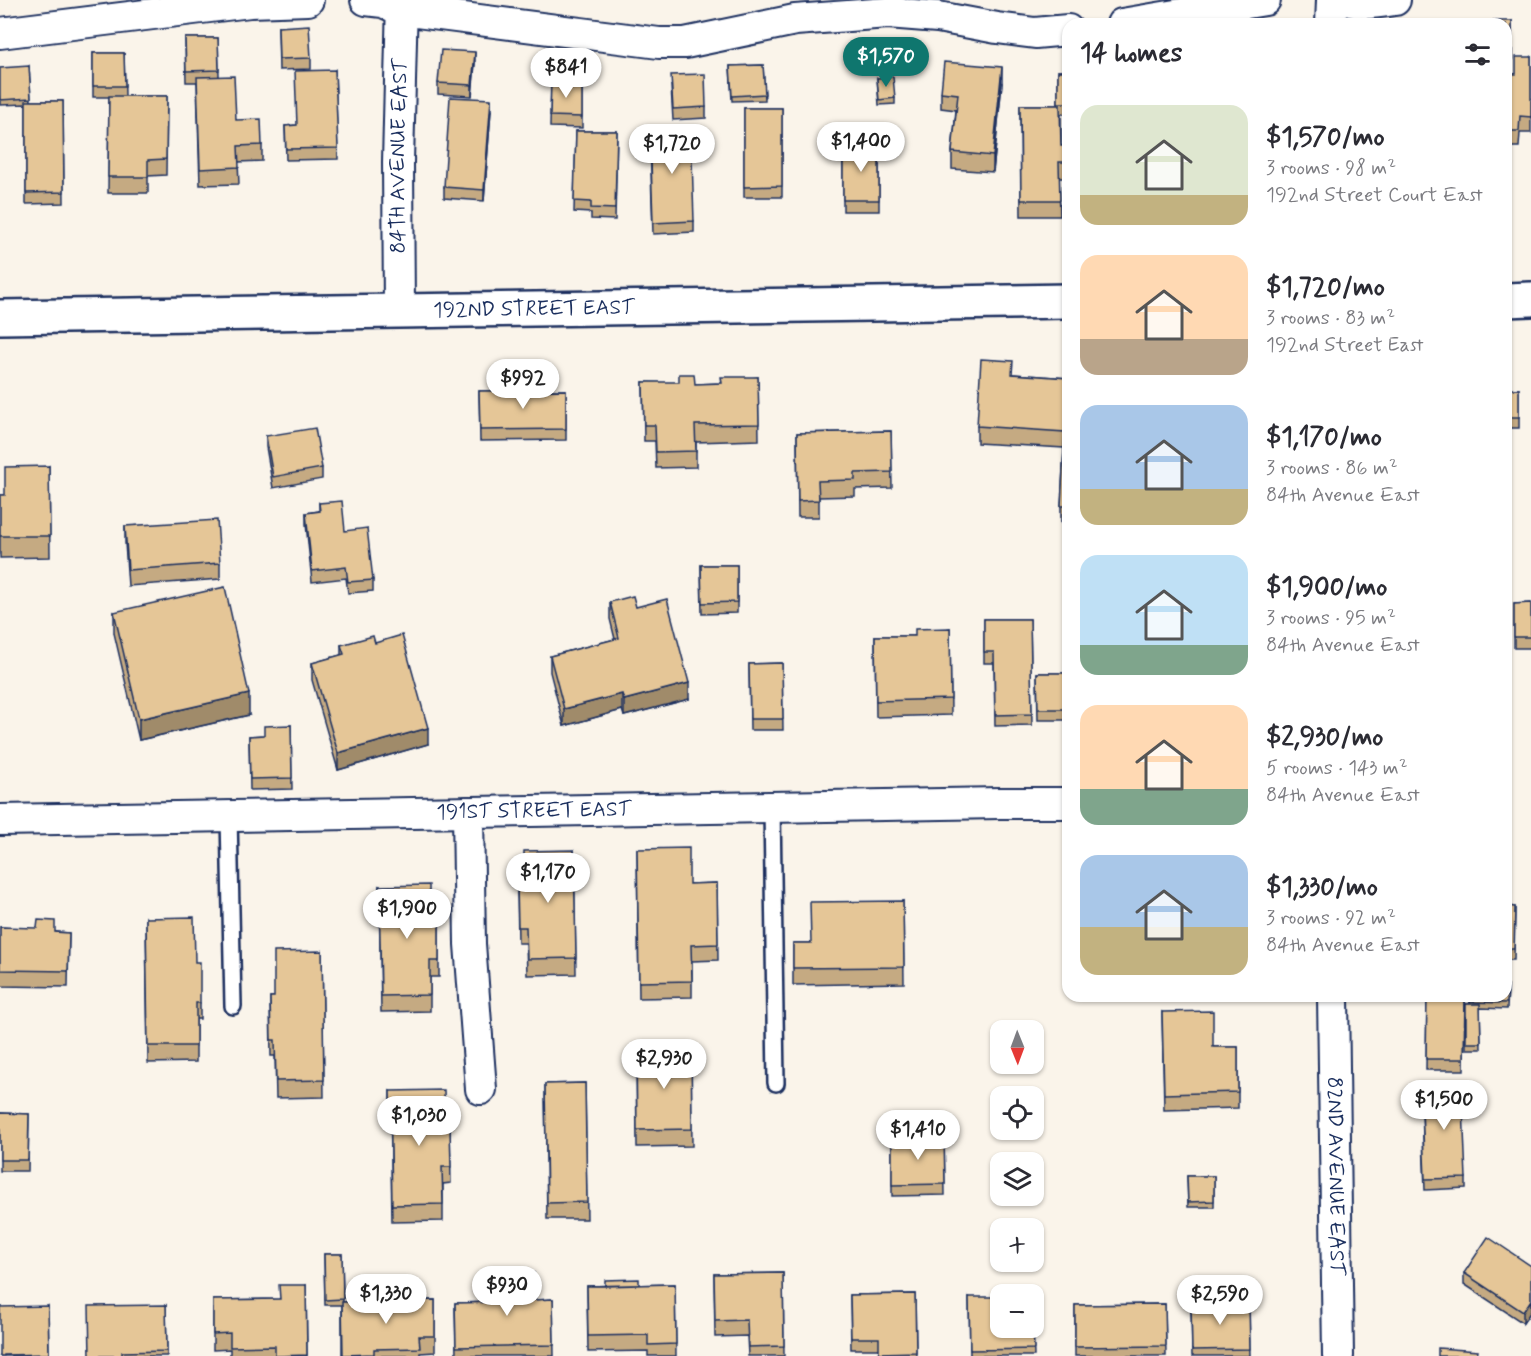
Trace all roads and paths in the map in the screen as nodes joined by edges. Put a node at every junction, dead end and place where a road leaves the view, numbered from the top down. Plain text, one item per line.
1 (308, 0) edge
2 (366, 0) edge
3 (1265, 0) edge
4 (1332, 0) edge
5 (1348, 0) edge
6 (1395, 0) edge
7 (401, 5) edge
8 (1158, 18) edge
9 (1331, 18) edge
10 (1062, 31) edge
11 (0, 33) edge
12 (1531, 299) edge
13 (1512, 300) edge
14 (1062, 301) edge
15 (399, 310) junction
16 (0, 317) edge
17 (1062, 803) edge
18 (771, 807) junction
19 (468, 812) junction
20 (229, 816) junction
21 (0, 820) edge
22 (1333, 1002) edge
23 (233, 1006) dead end
24 (776, 1083) dead end
25 (481, 1089) dead end
26 (1338, 1356) edge

1 - 11 street
2 - 7 street
3 - 8 street
4 - 9 street
5 - 6 street
7 - 10 street
7 - 15 street, 84TH AVENUE EAST
12 - 13 street
14 - 15 street, 192ND STREET EAST
15 - 16 street, 192ND STREET EAST
17 - 18 street, 191ST STREET EAST
18 - 19 street, 191ST STREET EAST
18 - 24 lane
19 - 20 street, 191ST STREET EAST
19 - 25 street
20 - 21 street, 191ST STREET EAST
20 - 23 lane
22 - 26 street, 82ND AVENUE EAST

